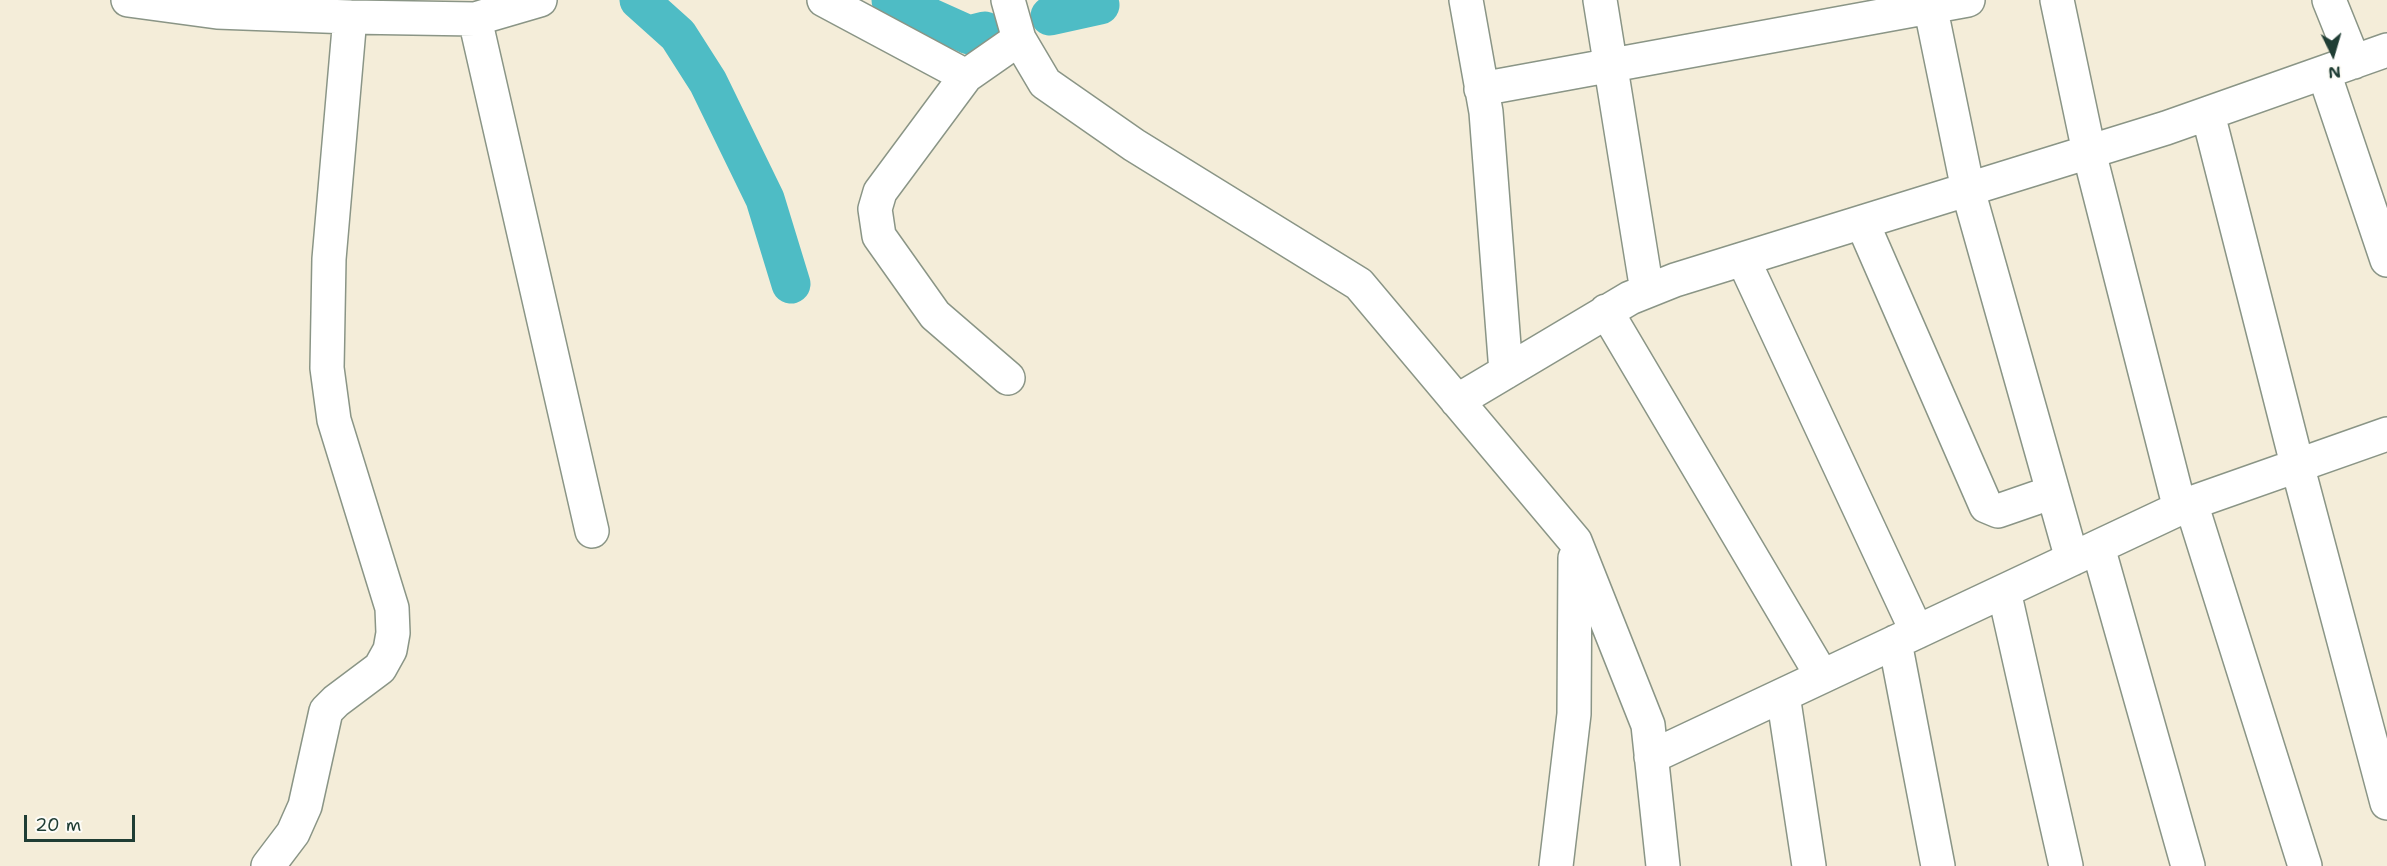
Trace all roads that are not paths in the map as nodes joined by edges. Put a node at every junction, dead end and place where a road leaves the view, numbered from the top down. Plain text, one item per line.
1 (128, 0) edge
2 (540, 0) edge
3 (824, 0) edge
4 (1008, 0) edge
5 (1466, 0) edge
6 (1600, 0) edge
7 (1968, 0) edge
8 (2057, 0) edge
9 (2329, 0) edge
10 (1930, 4) edge
11 (350, 17) junction
12 (475, 19) junction
13 (1019, 39) junction
14 (2387, 50) edge
15 (1611, 65) junction
16 (2339, 67) junction
17 (966, 76) junction
18 (1481, 89) junction
19 (2208, 114) junction
20 (2089, 153) junction
21 (1968, 190) junction
22 (1862, 222) junction
23 (1743, 259) junction
24 (2387, 260) edge
25 (1647, 291) junction
26 (1606, 311) junction
27 (1506, 372) junction
28 (1008, 378) dead end
29 (1457, 401) junction
30 (2387, 434) edge
31 (2298, 468) junction
32 (2053, 492) junction
33 (2185, 506) junction
34 (592, 531) dead end
35 (1575, 541) junction
36 (2085, 553) junction
37 (2004, 591) junction
38 (1906, 637) junction
39 (1822, 676) junction
40 (1782, 695) junction
41 (1652, 757) junction
42 (2387, 803) edge
43 (268, 866) edge
44 (1556, 866) edge
45 (1663, 866) edge
46 (1809, 866) edge
47 (1938, 866) edge
48 (2066, 866) edge
49 (2188, 866) edge
50 (2305, 866) edge

1 - 11 street
2 - 12 street
3 - 17 street
4 - 13 street
5 - 18 street
6 - 15 street
7 - 10 street
8 - 20 street
9 - 16 street
10 - 15 street
10 - 21 street
11 - 12 street
11 - 43 street
12 - 34 street
13 - 17 street
13 - 29 street
14 - 16 street
15 - 18 street
15 - 25 street
16 - 19 street
16 - 24 street
17 - 28 street
18 - 27 street
19 - 20 street
19 - 31 street
20 - 21 street
20 - 33 street
21 - 22 street
21 - 32 street
22 - 23 street
22 - 32 street
23 - 25 street
23 - 38 street
25 - 26 street
26 - 27 street
26 - 39 street
27 - 29 street
29 - 35 street
30 - 31 street
31 - 33 street
31 - 42 street
32 - 36 street
33 - 36 street
33 - 50 street
35 - 41 street
35 - 44 street
36 - 37 street
36 - 49 street
37 - 38 street
37 - 48 street
38 - 39 street
38 - 47 street
39 - 40 street
40 - 41 street
40 - 46 street
41 - 45 street

